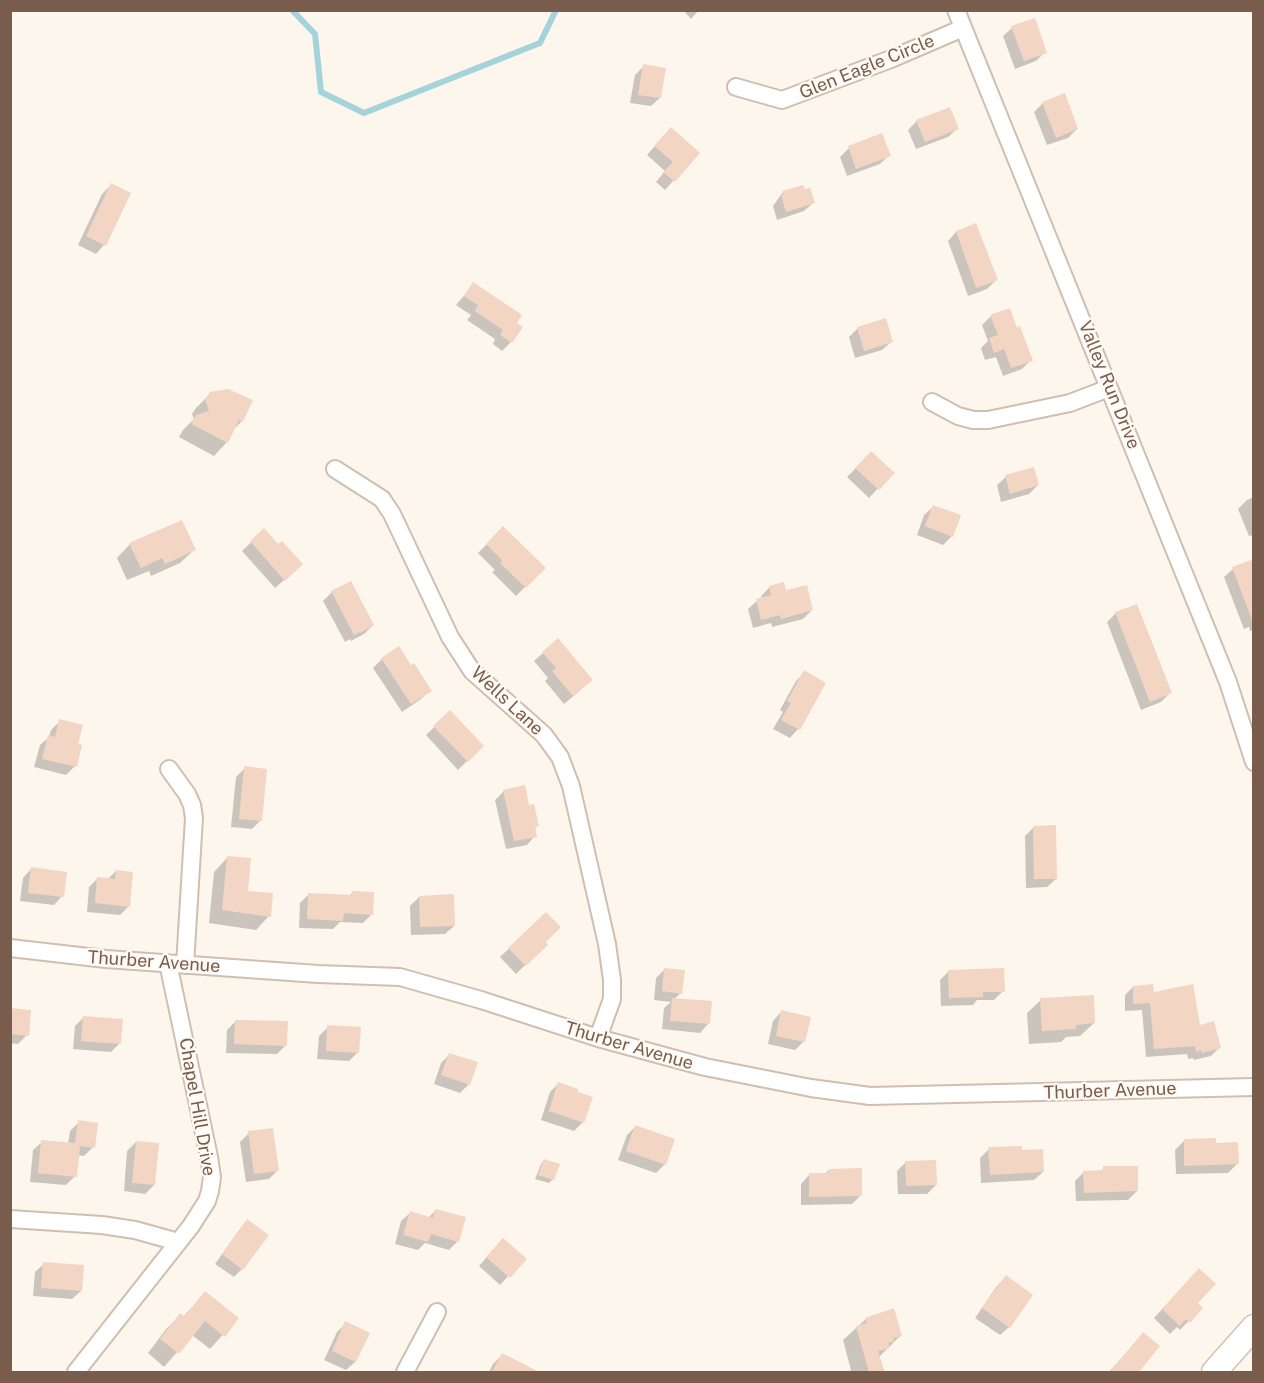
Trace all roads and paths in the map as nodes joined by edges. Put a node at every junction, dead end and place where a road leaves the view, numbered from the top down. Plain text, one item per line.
1 (956, 10) edge
2 (963, 28) junction
3 (736, 87) dead end
4 (1109, 388) junction
5 (932, 402) dead end
6 (335, 469) dead end
7 (1254, 762) edge
8 (169, 769) dead end
9 (10, 948) edge
10 (176, 964) junction
11 (598, 1038) junction
12 (1254, 1087) edge
13 (10, 1219) edge
14 (178, 1242) junction
15 (437, 1312) dead end
16 (1254, 1327) edge
17 (76, 1372) edge
18 (405, 1372) edge
19 (1214, 1372) edge

1 - 2 street, Valley Run Drive
2 - 3 street, Glen Eagle Circle
2 - 4 street, Valley Run Drive
4 - 5 street
4 - 7 street, Valley Run Drive
6 - 11 street, Wells Lane
8 - 10 street, Chapel Hill Drive
9 - 10 street, Thurber Avenue
10 - 11 street, Thurber Avenue
10 - 14 street, Chapel Hill Drive
11 - 12 street, Thurber Avenue
13 - 14 street
14 - 17 street, Chapel Hill Drive
15 - 18 street
16 - 19 main road

